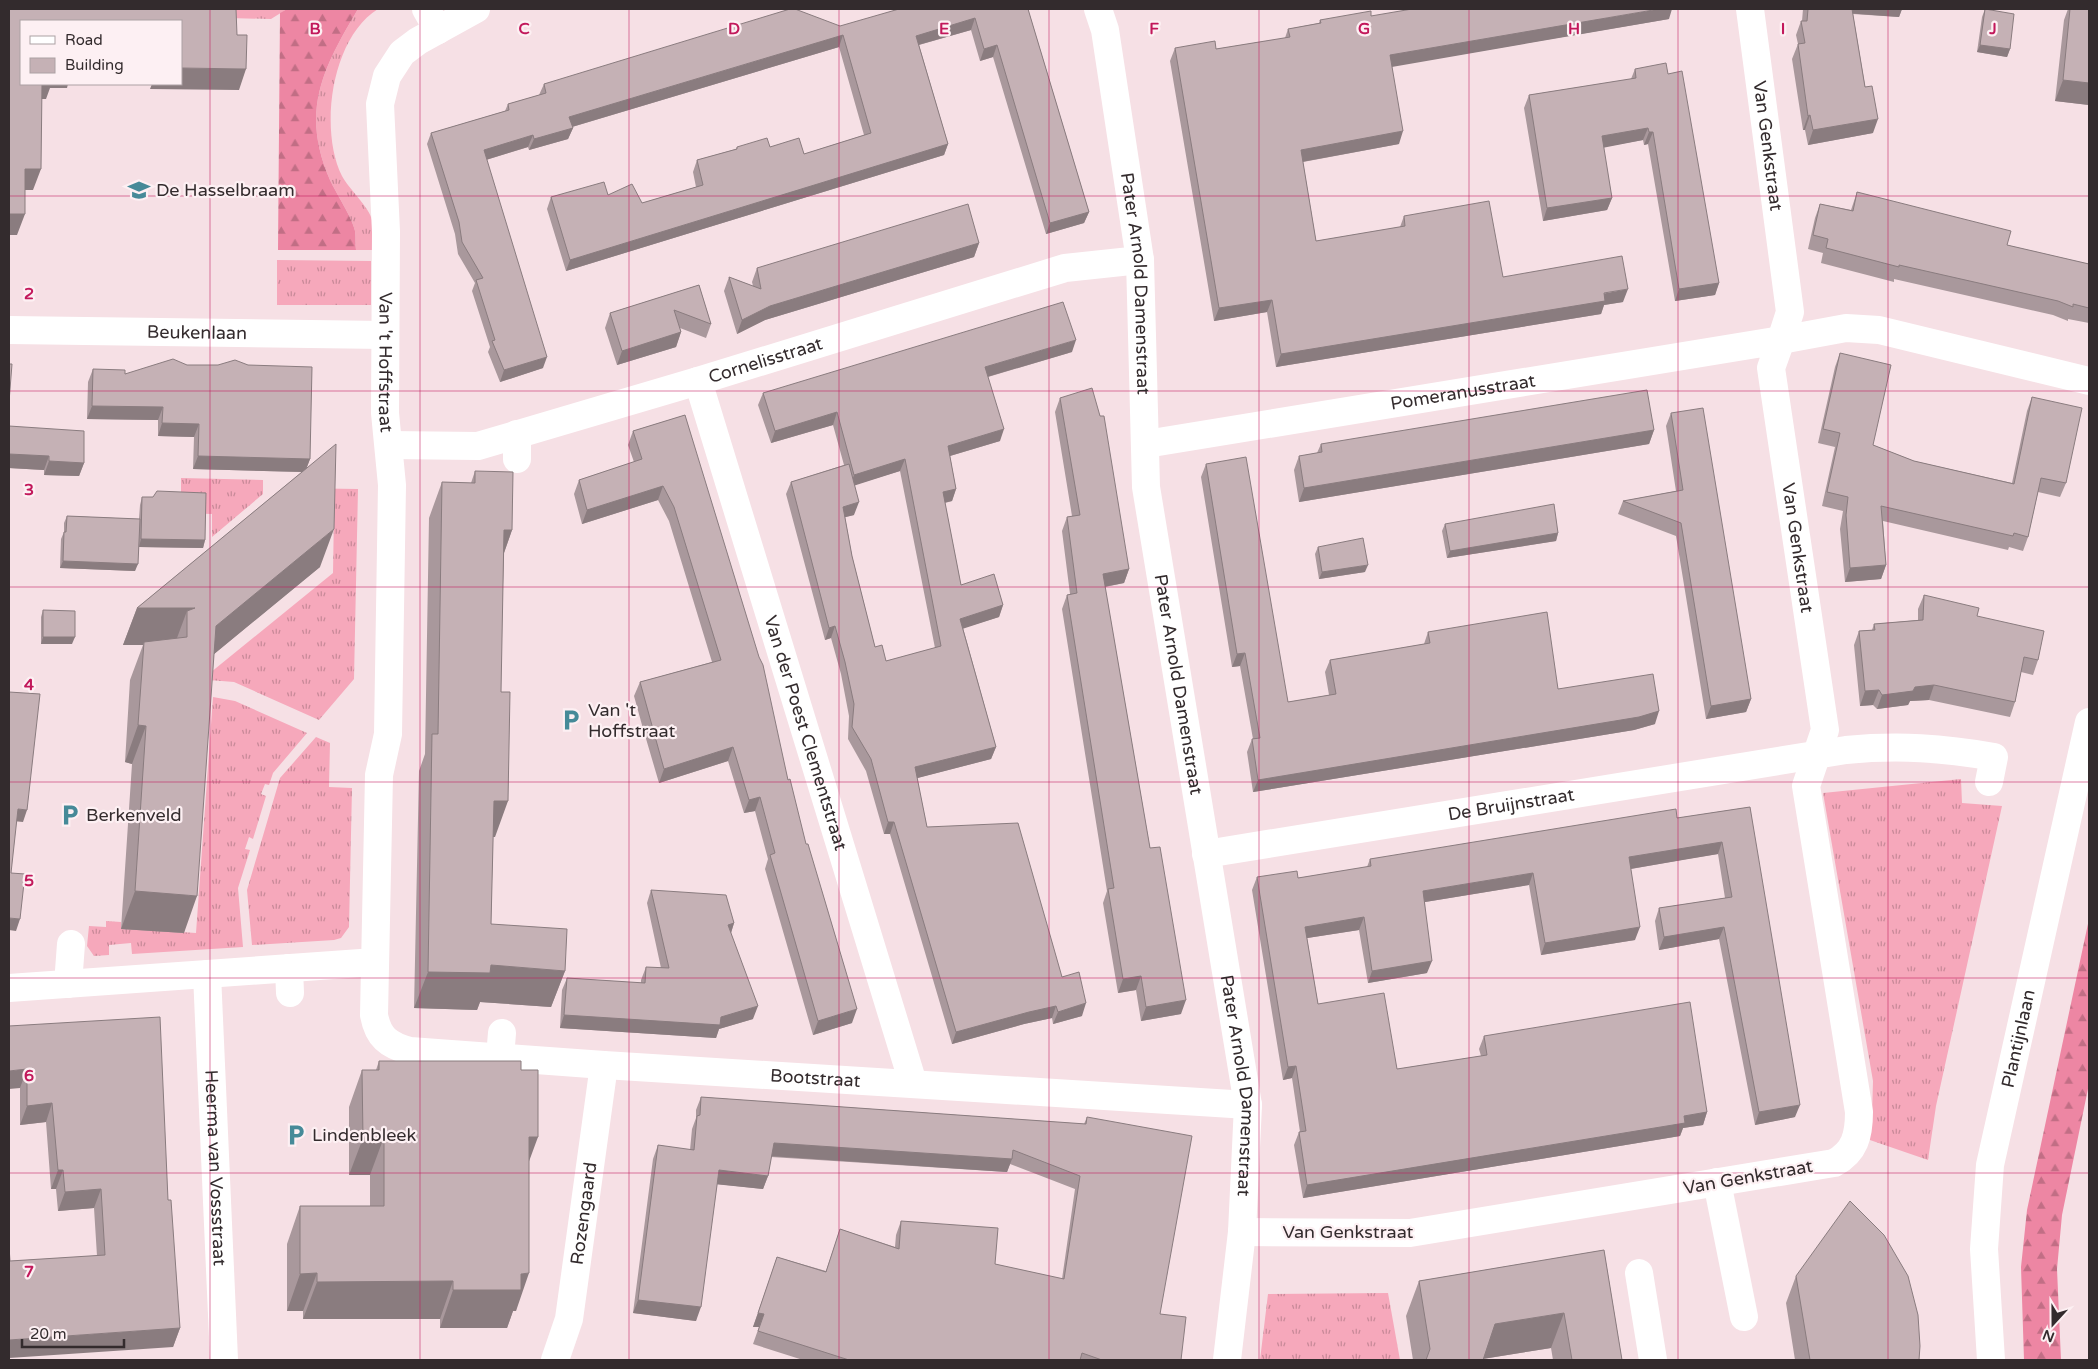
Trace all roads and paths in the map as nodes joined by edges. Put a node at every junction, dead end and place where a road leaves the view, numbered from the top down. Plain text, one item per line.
1 (476, 9) edge
2 (1098, 9) edge
3 (1750, 9) edge
4 (432, 19) edge
5 (1140, 260) junction
6 (9, 330) edge
7 (385, 335) junction
8 (1781, 340) junction
9 (698, 381) junction
10 (2089, 381) edge
11 (1146, 444) junction
12 (389, 446) junction
13 (2089, 722) edge
14 (1816, 756) junction
15 (1989, 782) dead end
16 (1206, 854) junction
17 (70, 944) dead end
18 (375, 962) junction
19 (207, 974) junction
20 (68, 984) junction
21 (9, 988) edge
22 (385, 1040) joint
23 (604, 1065) junction
24 (913, 1083) junction
25 (1248, 1106) junction
26 (1717, 1182) junction
27 (1242, 1232) junction
28 (1639, 1273) dead end
29 (1744, 1317) dead end
30 (224, 1360) edge
31 (555, 1360) edge
32 (1227, 1360) edge
33 (1653, 1360) edge
34 (1991, 1360) edge

1 - 4 street, Van 't Hoffstraat
2 - 5 street, Pater Arnold Damenstraat
3 - 8 street, Van Genkstraat
4 - 7 street, Van 't Hoffstraat
5 - 9 street, Cornelisstraat
5 - 11 street, Pater Arnold Damenstraat
6 - 7 street, Beukenlaan
7 - 12 street, Van 't Hoffstraat
8 - 10 street
8 - 11 street, Pomeranusstraat
8 - 14 street, Van Genkstraat
9 - 12 street, Cornelisstraat
9 - 24 street, Van der Poest Clementstraat
11 - 16 street, Pater Arnold Damenstraat
12 - 18 street, Van 't Hoffstraat
13 - 34 street, Plantijnlaan
14 - 15 street
14 - 16 street, De Bruijnstraat
14 - 26 street, Van Genkstraat
16 - 25 street, Pater Arnold Damenstraat
17 - 20 street
18 - 19 street
18 - 22 street, Van 't Hoffstraat
19 - 20 street
19 - 30 street, Heerma van Vossstraat
20 - 21 street
22 - 23 street, Bootstraat
23 - 24 street, Bootstraat
23 - 31 street, Rozengaard
24 - 25 street, Bootstraat
25 - 27 street, Pater Arnold Damenstraat
26 - 27 street, Van Genkstraat
26 - 29 street
27 - 32 street, Pater Arnold Damenstraat
28 - 33 street

